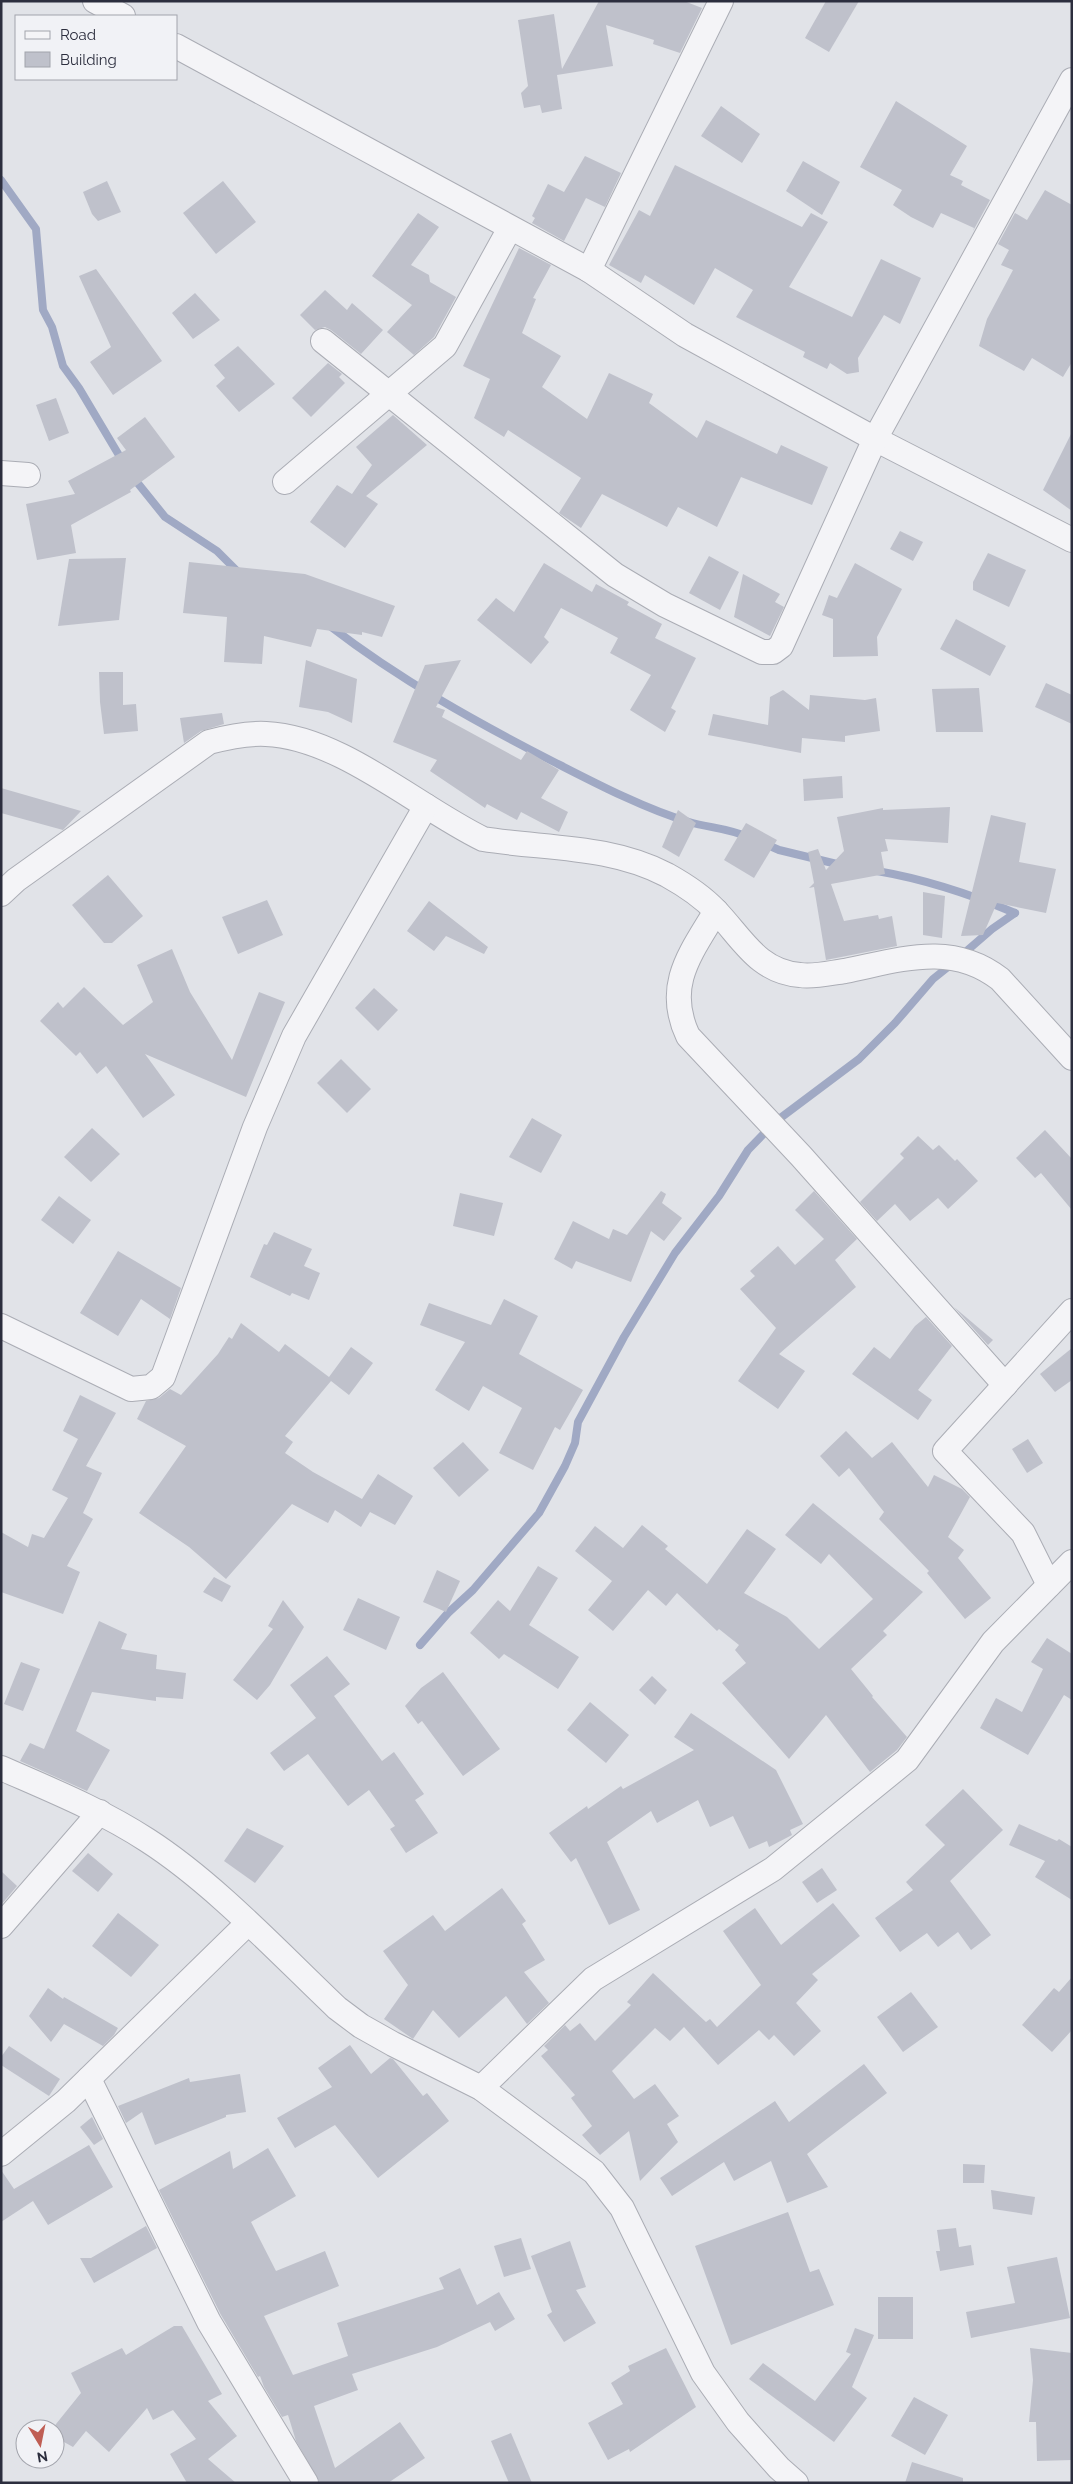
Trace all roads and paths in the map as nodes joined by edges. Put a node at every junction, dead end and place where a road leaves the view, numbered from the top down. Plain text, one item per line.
1 (95, 1) edge
2 (721, 1) edge
3 (121, 15) edge
4 (178, 47) edge
5 (1072, 80) edge
6 (510, 228) junction
7 (589, 270) junction
8 (323, 341) dead end
9 (389, 394) junction
10 (875, 439) junction
11 (1, 473) edge
12 (28, 475) dead end
13 (285, 482) dead end
14 (1072, 540) edge
15 (426, 806) junction
16 (1, 894) edge
17 (716, 911) junction
18 (1072, 1058) edge
19 (1072, 1311) edge
20 (1, 1326) edge
21 (1005, 1385) junction
22 (1072, 1562) edge
23 (1049, 1585) junction
24 (1, 1768) edge
25 (100, 1812) junction
26 (248, 1923) junction
27 (1, 1926) edge
28 (89, 2079) junction
29 (481, 2088) junction
30 (1, 2154) edge
31 (306, 2483) edge
32 (796, 2483) edge

1 - 3 street
2 - 7 street
4 - 6 street
5 - 10 street
6 - 7 street
6 - 9 street
7 - 10 street
8 - 9 street
9 - 10 street
9 - 13 street
10 - 14 street
11 - 12 street
15 - 16 street
15 - 17 street
15 - 20 street
17 - 18 street
17 - 21 street
19 - 21 street
21 - 23 street
22 - 23 street
23 - 29 street
24 - 25 street
25 - 26 street
25 - 27 street
26 - 28 street
26 - 29 street
28 - 30 street
28 - 31 street
29 - 32 street

